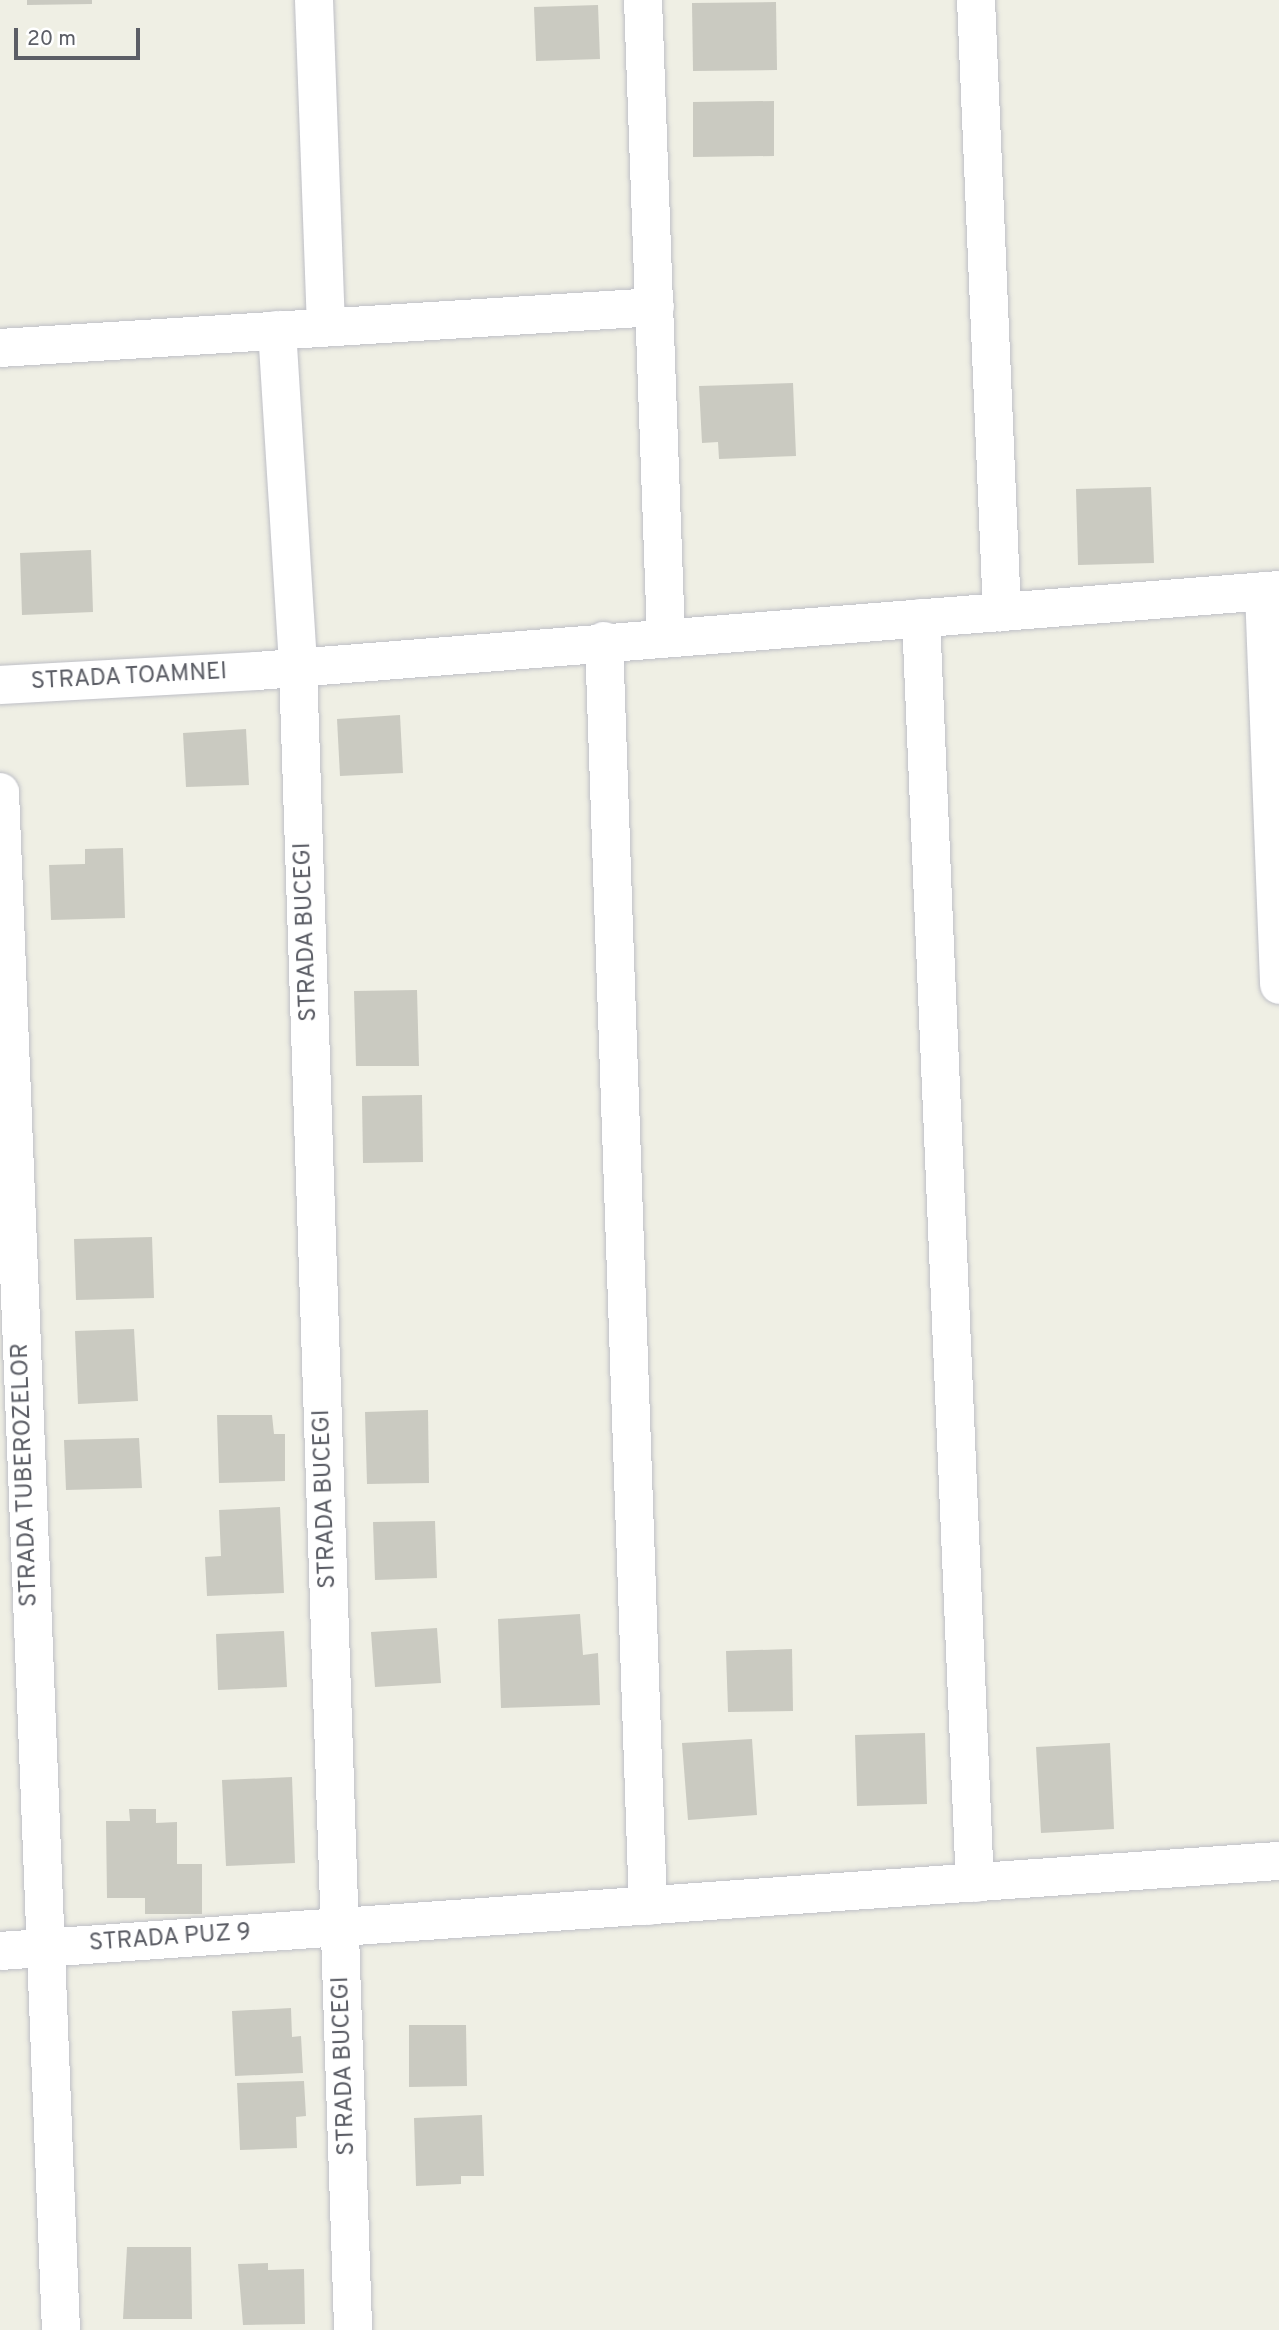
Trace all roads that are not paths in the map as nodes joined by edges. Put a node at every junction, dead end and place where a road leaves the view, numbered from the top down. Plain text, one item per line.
1 (314, 0) edge
2 (643, 0) edge
3 (976, 0) edge
4 (654, 306) junction
5 (326, 327) junction
6 (277, 330) junction
7 (0, 348) edge
8 (1272, 591) edge
9 (1002, 612) junction
10 (921, 618) junction
11 (666, 637) junction
12 (604, 642) junction
13 (298, 668) junction
14 (0, 685) edge
15 (0, 792) edge
16 (1279, 985) edge
17 (1279, 1861) edge
18 (975, 1883) junction
19 (648, 1906) junction
20 (341, 1928) junction
21 (44, 1948) junction
22 (0, 1951) edge
23 (61, 2330) edge
24 (353, 2330) edge

1 - 5 street
2 - 4 street
3 - 9 street
4 - 5 street
4 - 11 street
5 - 6 street
6 - 7 street
6 - 13 street, STRADA BUCEGI
8 - 9 street, STRADA TOAMNEI
8 - 16 street
9 - 10 street, STRADA TOAMNEI
10 - 11 street, STRADA TOAMNEI
10 - 18 street
11 - 12 street, STRADA TOAMNEI
12 - 13 street, STRADA TOAMNEI
12 - 19 street
13 - 14 street, STRADA TOAMNEI
13 - 20 street, STRADA BUCEGI
15 - 21 street, STRADA TUBEROZELOR
17 - 18 street, STRADA PUZ 9
18 - 19 street, STRADA PUZ 9
19 - 20 street, STRADA PUZ 9
20 - 21 street, STRADA PUZ 9
20 - 24 street, STRADA BUCEGI
21 - 22 street, STRADA PUZ 9
21 - 23 street, STRADA TUBEROZELOR

